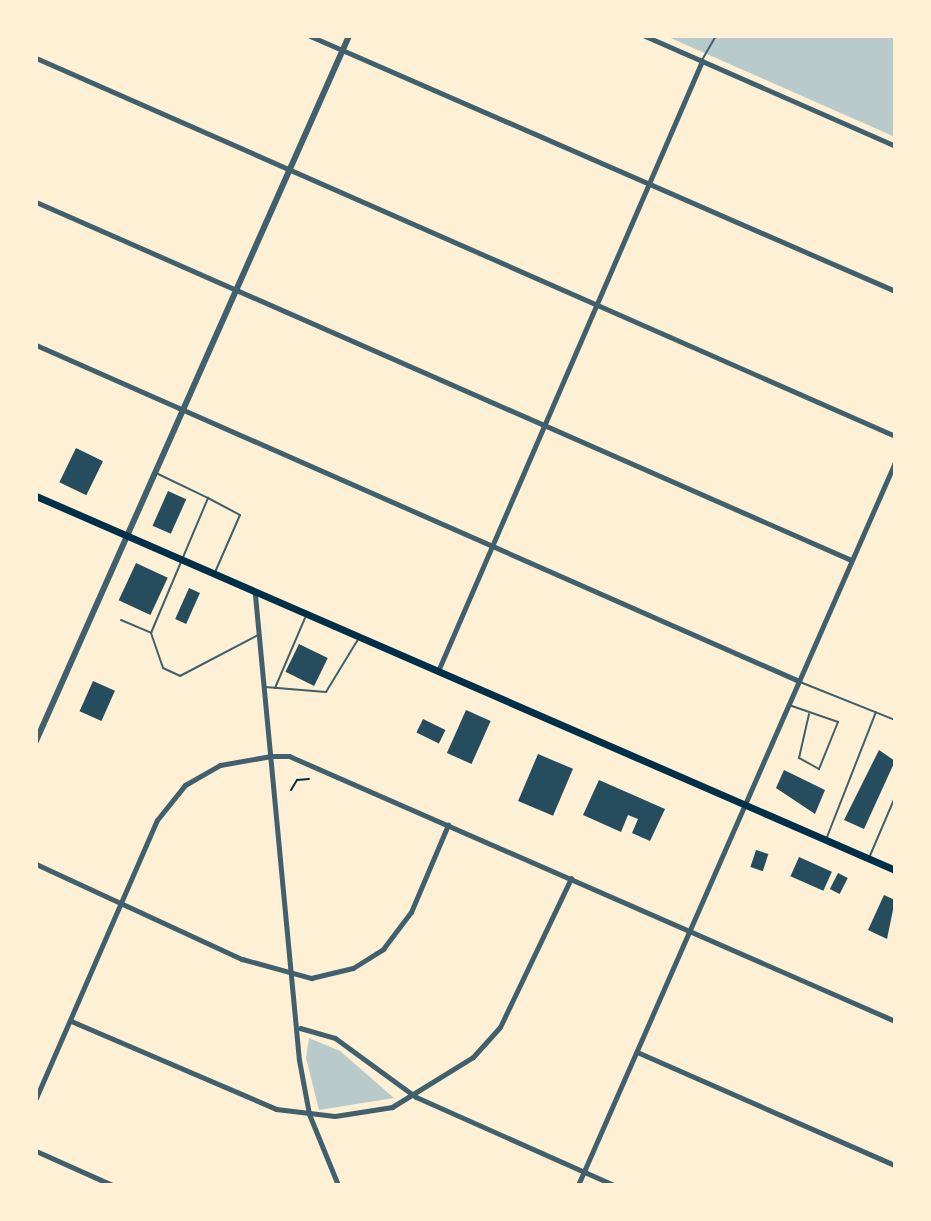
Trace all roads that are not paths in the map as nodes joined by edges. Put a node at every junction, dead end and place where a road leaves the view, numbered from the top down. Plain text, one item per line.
1 (310, 36) edge
2 (349, 36) edge
3 (645, 36) edge
4 (716, 36) edge
5 (343, 50) junction
6 (36, 58) edge
7 (702, 61) junction
8 (895, 146) edge
9 (290, 169) junction
10 (649, 183) junction
11 (36, 202) edge
12 (235, 290) junction
13 (895, 291) edge
14 (597, 304) junction
15 (36, 345) edge
16 (183, 410) junction
17 (544, 426) junction
18 (895, 436) edge
19 (895, 462) edge
20 (154, 473) junction
21 (36, 496) edge
22 (208, 498) junction
23 (126, 536) junction
24 (492, 546) junction
25 (851, 560) junction
26 (181, 562) junction
27 (213, 576) junction
28 (255, 595) junction
29 (306, 617) junction
30 (121, 620) dead end
31 (151, 633) junction
32 (259, 634) junction
33 (358, 639) junction
34 (438, 672) junction
35 (799, 681) junction
36 (264, 687) junction
37 (275, 688) junction
38 (788, 705) junction
39 (876, 712) junction
40 (809, 714) junction
41 (895, 720) edge
42 (36, 741) edge
43 (271, 756) junction
44 (895, 797) edge
45 (744, 804) junction
46 (448, 825) junction
47 (826, 840) junction
48 (869, 859) junction
49 (36, 864) edge
50 (895, 870) edge
51 (571, 878) junction
52 (120, 902) junction
53 (689, 931) junction
54 (291, 976) junction
55 (71, 1021) junction
56 (895, 1021) edge
57 (300, 1028) junction
58 (637, 1052) junction
59 (416, 1097) junction
60 (36, 1098) edge
61 (309, 1114) junction
62 (36, 1151) edge
63 (895, 1165) edge
64 (584, 1172) junction
65 (112, 1185) edge
66 (338, 1185) edge
67 (578, 1185) edge
68 (614, 1185) edge

1 - 5 street
2 - 5 street
3 - 7 street
4 - 7 lane
5 - 9 street
5 - 10 street
6 - 9 street
7 - 8 street
7 - 10 street
9 - 12 street
9 - 14 street
10 - 13 street
10 - 14 street
11 - 12 street
12 - 16 street
12 - 17 street
14 - 17 street
14 - 18 street
15 - 16 street
16 - 20 street
16 - 24 street
17 - 24 street
17 - 25 street
19 - 25 street
20 - 22 lane
20 - 23 street
21 - 23 main road
22 - 26 lane
22 - 27 lane
23 - 26 main road
23 - 42 street
24 - 34 street
24 - 35 street
25 - 35 street
26 - 27 main road
26 - 31 lane
27 - 28 main road
28 - 29 main road
28 - 32 street
29 - 33 main road
29 - 37 lane
30 - 31 lane
31 - 32 lane
32 - 36 street
33 - 34 main road
33 - 37 lane
34 - 45 main road
35 - 38 street
35 - 39 lane
36 - 37 lane
36 - 43 street
38 - 40 lane
38 - 45 street
39 - 41 lane
39 - 47 lane
40 - 40 lane
43 - 46 street
43 - 52 street
43 - 54 street
44 - 48 lane
45 - 47 main road
45 - 53 street
46 - 51 street
46 - 54 street
47 - 48 main road
48 - 50 main road
49 - 52 street
51 - 53 street
51 - 59 street
52 - 54 street
52 - 55 street
53 - 56 street
53 - 58 street
54 - 57 street
55 - 60 street
55 - 61 street
57 - 59 street
57 - 61 street
58 - 63 street
58 - 64 street
59 - 61 street
59 - 64 street
61 - 66 street
62 - 65 street
64 - 67 street
64 - 68 street

